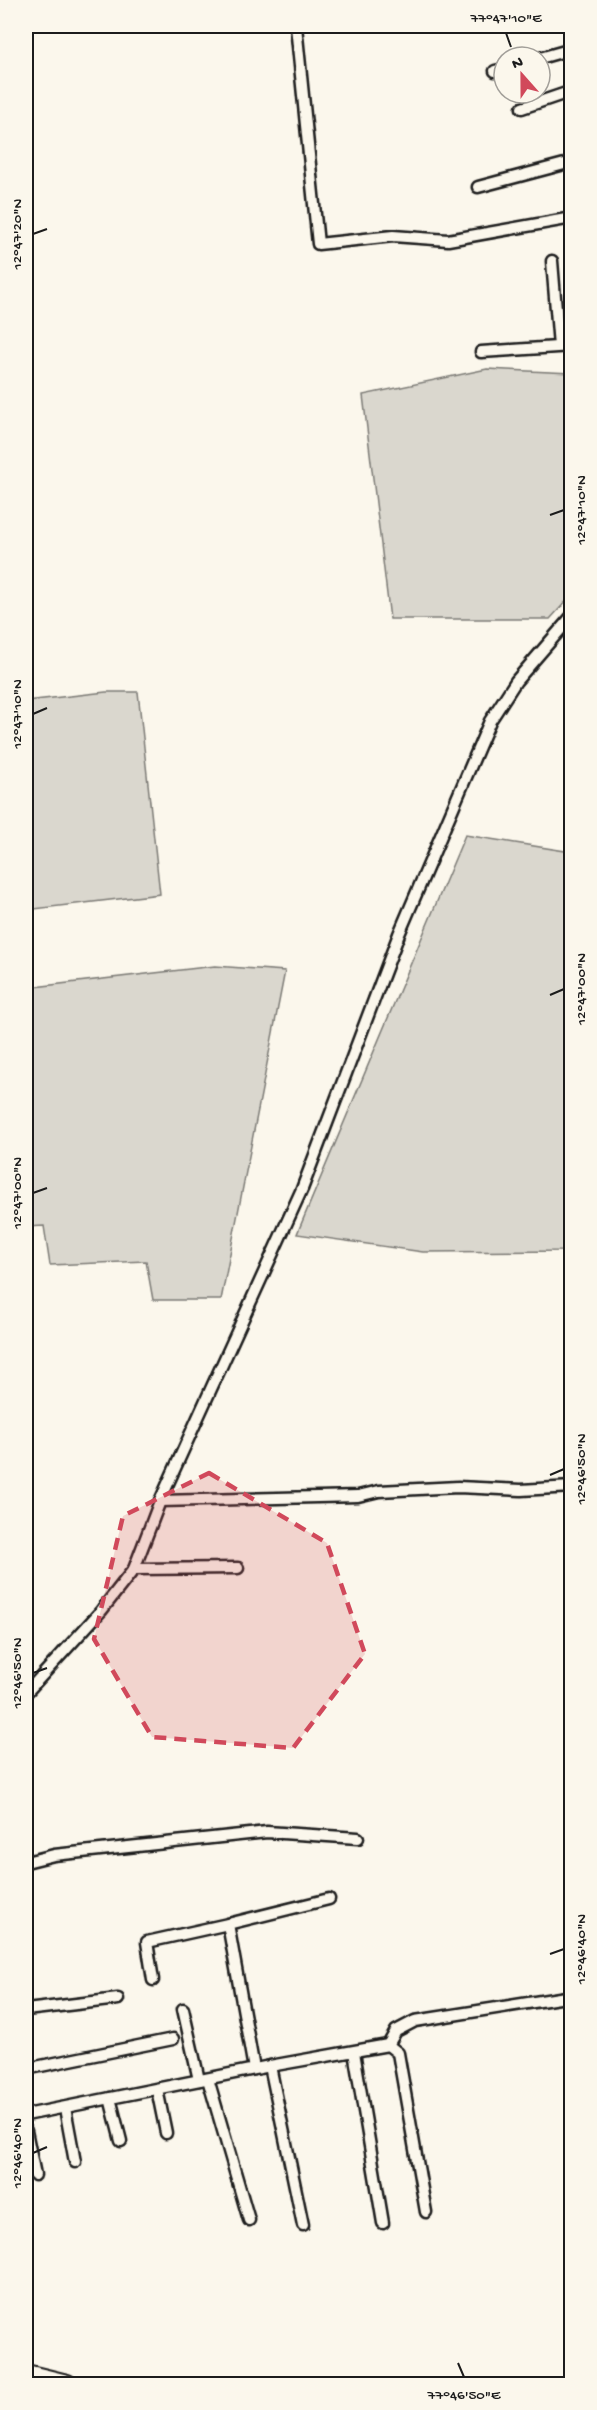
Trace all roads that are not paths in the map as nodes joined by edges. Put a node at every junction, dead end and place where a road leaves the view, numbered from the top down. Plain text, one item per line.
1 (296, 26) edge
2 (572, 49) edge
3 (552, 55) edge
4 (572, 91) edge
5 (522, 108) dead end
6 (572, 162) edge
7 (478, 187) dead end
8 (572, 218) edge
9 (552, 261) dead end
10 (559, 346) junction
11 (572, 346) edge
12 (481, 352) dead end
13 (572, 616) edge
14 (572, 1487) edge
15 (160, 1501) junction
16 (238, 1568) dead end
17 (134, 1569) junction
18 (26, 1693) edge
19 (358, 1838) dead end
20 (26, 1862) edge
21 (329, 1899) dead end
22 (228, 1924) junction
23 (153, 1980) dead end
24 (572, 1996) edge
25 (118, 1999) dead end
26 (183, 2009) dead end
27 (26, 2010) edge
28 (173, 2039) dead end
29 (388, 2045) junction
30 (354, 2052) junction
31 (270, 2066) junction
32 (26, 2068) edge
33 (254, 2069) junction
34 (204, 2079) junction
35 (157, 2089) junction
36 (110, 2098) junction
37 (65, 2108) junction
38 (26, 2115) edge
39 (26, 2131) edge
40 (166, 2133) dead end
41 (121, 2142) dead end
42 (75, 2162) dead end
43 (35, 2175) dead end
44 (426, 2212) dead end
45 (249, 2220) dead end
46 (383, 2223) dead end
47 (303, 2226) dead end
48 (26, 2374) edge
49 (67, 2385) edge

1 - 8 street
2 - 3 street
4 - 5 street
6 - 7 street
9 - 10 street
10 - 11 street
10 - 12 street
13 - 15 street
14 - 15 street
15 - 17 street
16 - 17 street
17 - 18 street
19 - 20 street
21 - 22 street
22 - 23 street
22 - 33 street
24 - 29 street
25 - 27 street
26 - 34 street
28 - 32 street
29 - 30 street
29 - 44 street
30 - 31 street
30 - 46 street
31 - 33 street
31 - 47 street
33 - 34 street
34 - 35 street
34 - 45 street
35 - 36 street
35 - 40 street
36 - 37 street
36 - 41 street
37 - 38 street
37 - 42 street
39 - 43 street
48 - 49 highway

